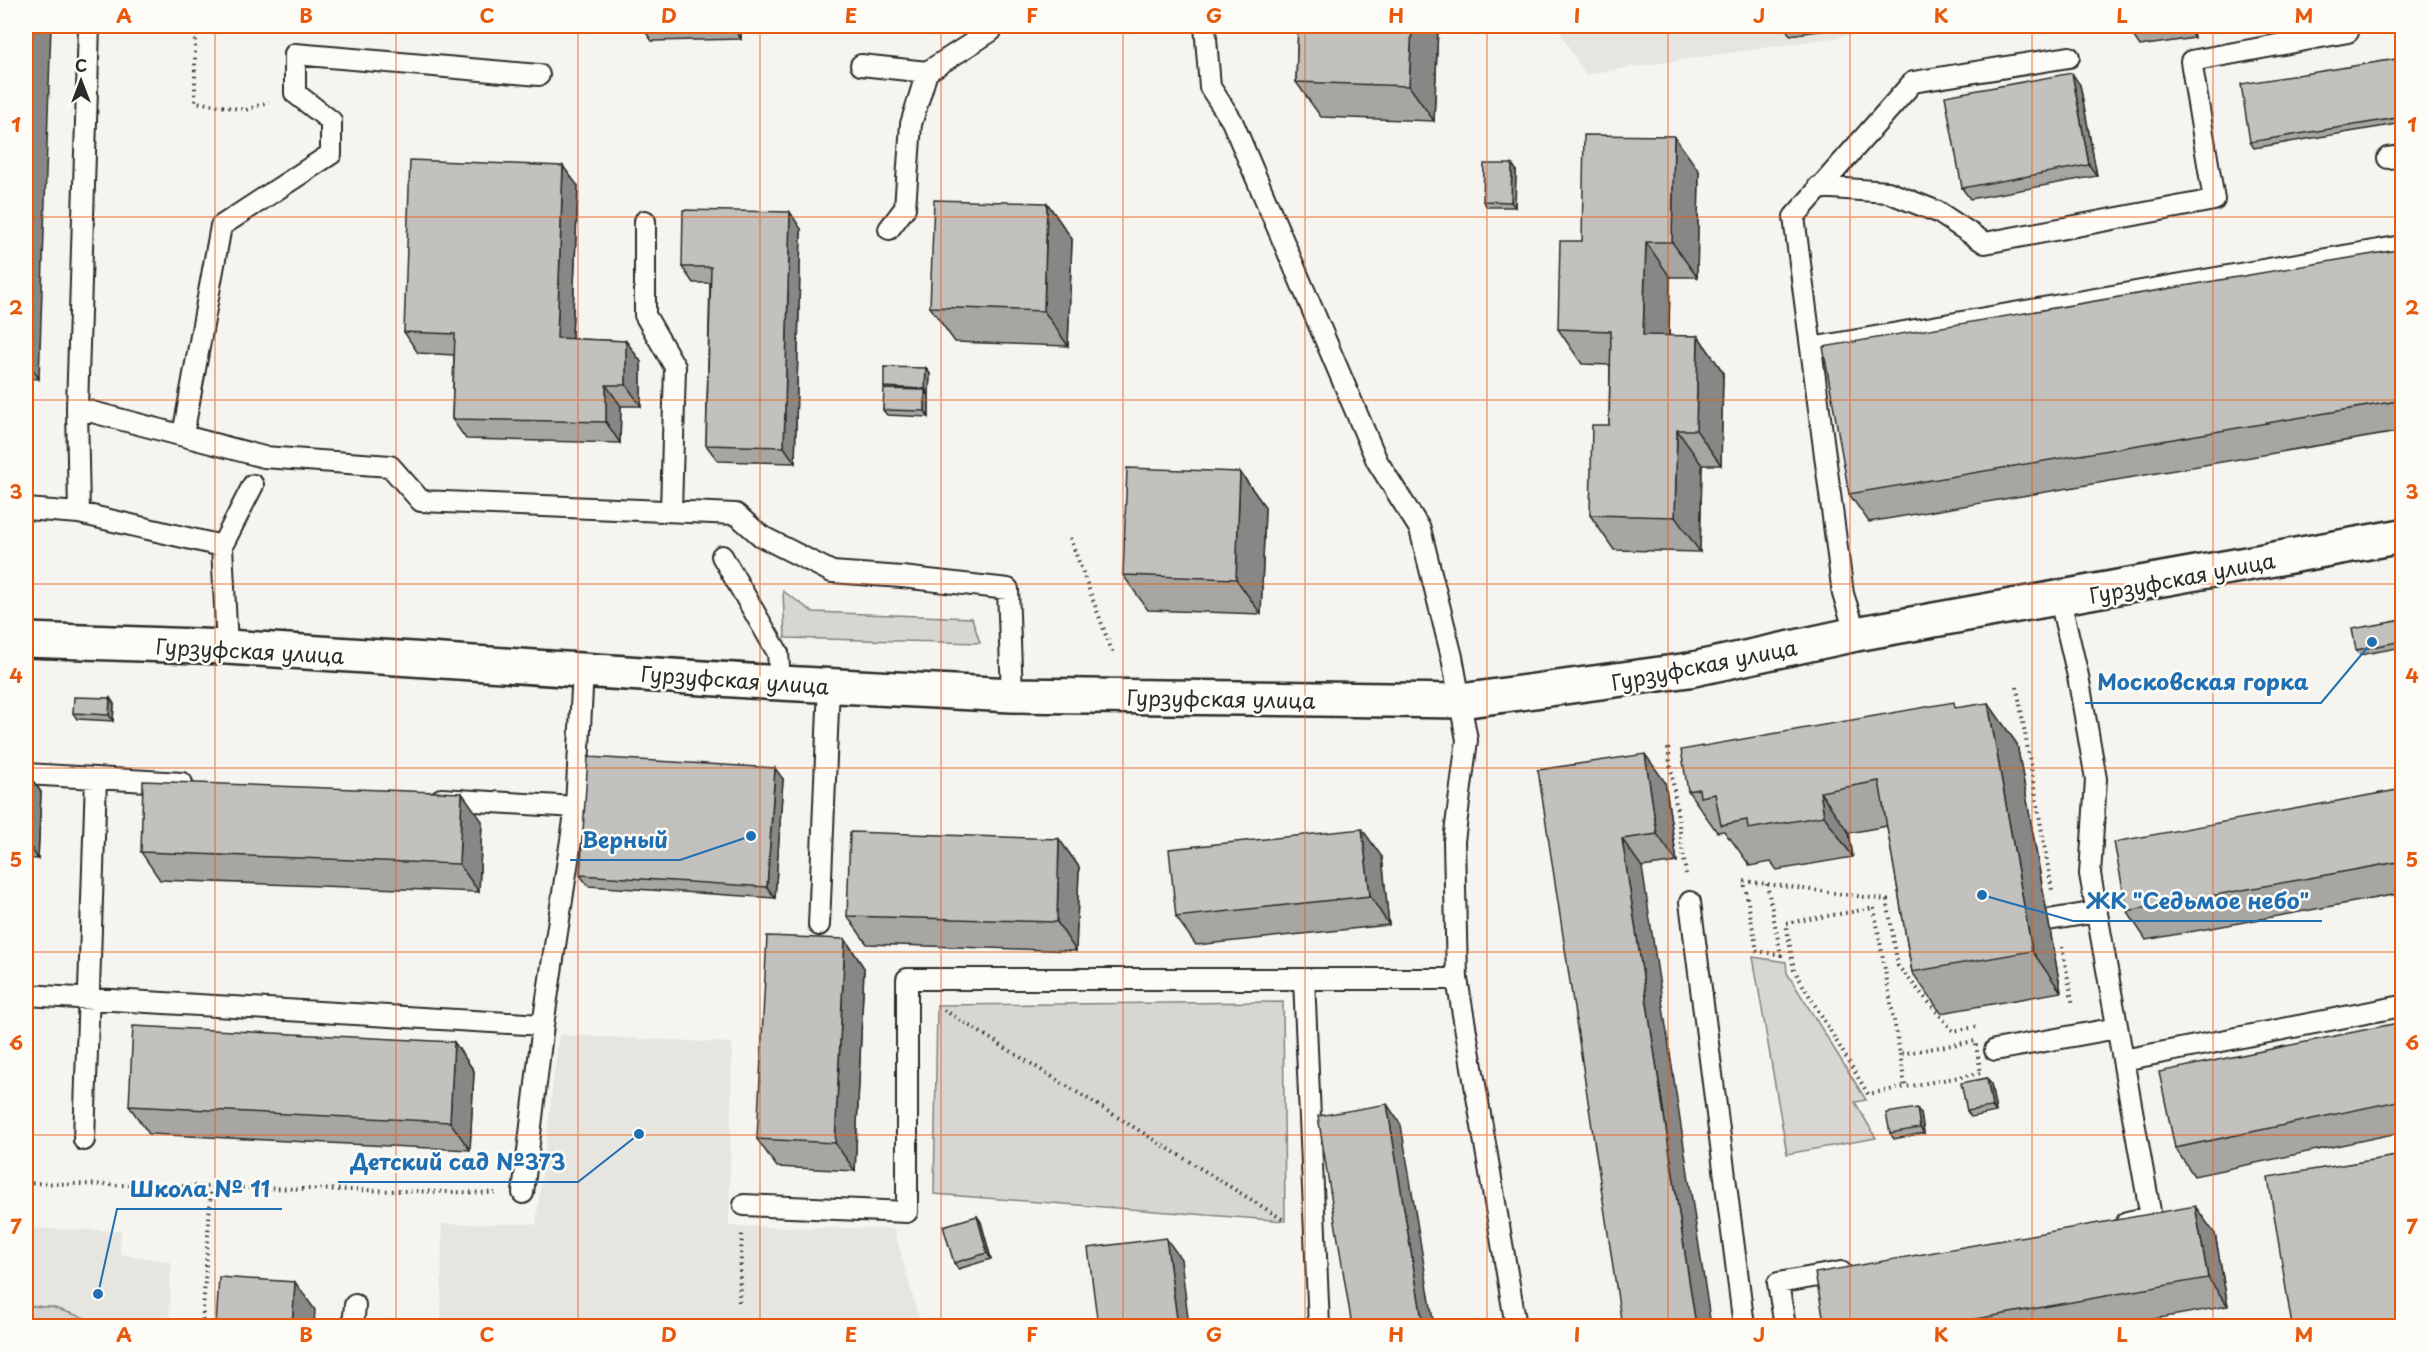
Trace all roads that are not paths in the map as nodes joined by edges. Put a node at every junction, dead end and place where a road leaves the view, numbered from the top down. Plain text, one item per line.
1 (89, 26) edge
2 (992, 26) edge
3 (1205, 26) edge
4 (2348, 32) dead end
5 (2069, 57) dead end
6 (861, 65) dead end
7 (927, 72) junction
8 (539, 75) dead end
9 (1818, 187) junction
10 (645, 221) dead end
11 (890, 229) dead end
12 (2403, 246) edge
13 (1811, 348) junction
14 (77, 408) junction
15 (183, 435) junction
16 (253, 485) dead end
17 (26, 509) edge
18 (671, 510) junction
19 (79, 513) junction
20 (2403, 536) edge
21 (222, 546) junction
22 (723, 555) dead end
23 (2060, 600) junction
24 (1856, 634) junction
25 (26, 640) edge
26 (227, 647) junction
27 (583, 669) junction
28 (780, 683) junction
29 (829, 685) junction
30 (1012, 695) junction
31 (1461, 701) junction
32 (26, 774) edge
33 (96, 778) junction
34 (202, 784) edge
35 (424, 798) edge
36 (576, 807) junction
37 (1690, 902) road end
38 (2097, 912) junction
39 (2053, 919) road end
40 (819, 925) dead end
41 (1304, 979) junction
42 (1457, 979) junction
43 (26, 995) edge
44 (89, 999) junction
45 (2403, 1006) edge
46 (543, 1025) junction
47 (2117, 1028) junction
48 (1995, 1050) dead end
49 (2123, 1060) junction
50 (84, 1140) dead end
51 (523, 1193) road end
52 (744, 1205) road end
53 (2104, 1226) edge
54 (1860, 1268) edge
55 (355, 1305) dead end
56 (353, 1326) edge
57 (1319, 1326) edge
58 (1516, 1326) edge
59 (1744, 1326) edge
60 (1785, 1326) edge

1 - 14 lane
2 - 7 lane
3 - 31 lane
4 - 9 lane
5 - 9 lane
6 - 7 lane
7 - 11 lane
8 - 15 lane
9 - 13 lane
10 - 18 lane
12 - 13 lane
13 - 24 lane
14 - 15 lane
14 - 19 lane
15 - 18 lane
16 - 21 lane
17 - 19 lane
18 - 30 lane
19 - 21 lane
20 - 23 main road, Гурзуфская улица
21 - 26 lane
22 - 28 lane
23 - 24 main road, Гурзуфская улица
23 - 38 lane
24 - 31 main road, Гурзуфская улица
25 - 26 main road, Гурзуфская улица
26 - 27 main road, Гурзуфская улица
27 - 28 main road, Гурзуфская улица
27 - 36 lane
28 - 29 main road, Гурзуфская улица
29 - 30 main road, Гурзуфская улица
29 - 40 lane
30 - 31 main road, Гурзуфская улица
31 - 42 lane
32 - 33 lane
33 - 34 lane
33 - 44 lane
35 - 36 lane
36 - 46 lane
37 - 59 lane
38 - 39 lane
38 - 47 lane
41 - 42 lane
41 - 52 lane
41 - 57 lane
42 - 58 lane
43 - 44 lane
44 - 46 lane
44 - 50 lane
45 - 49 lane
46 - 51 lane
47 - 48 lane
47 - 49 lane
49 - 53 lane
54 - 60 lane
55 - 56 lane

